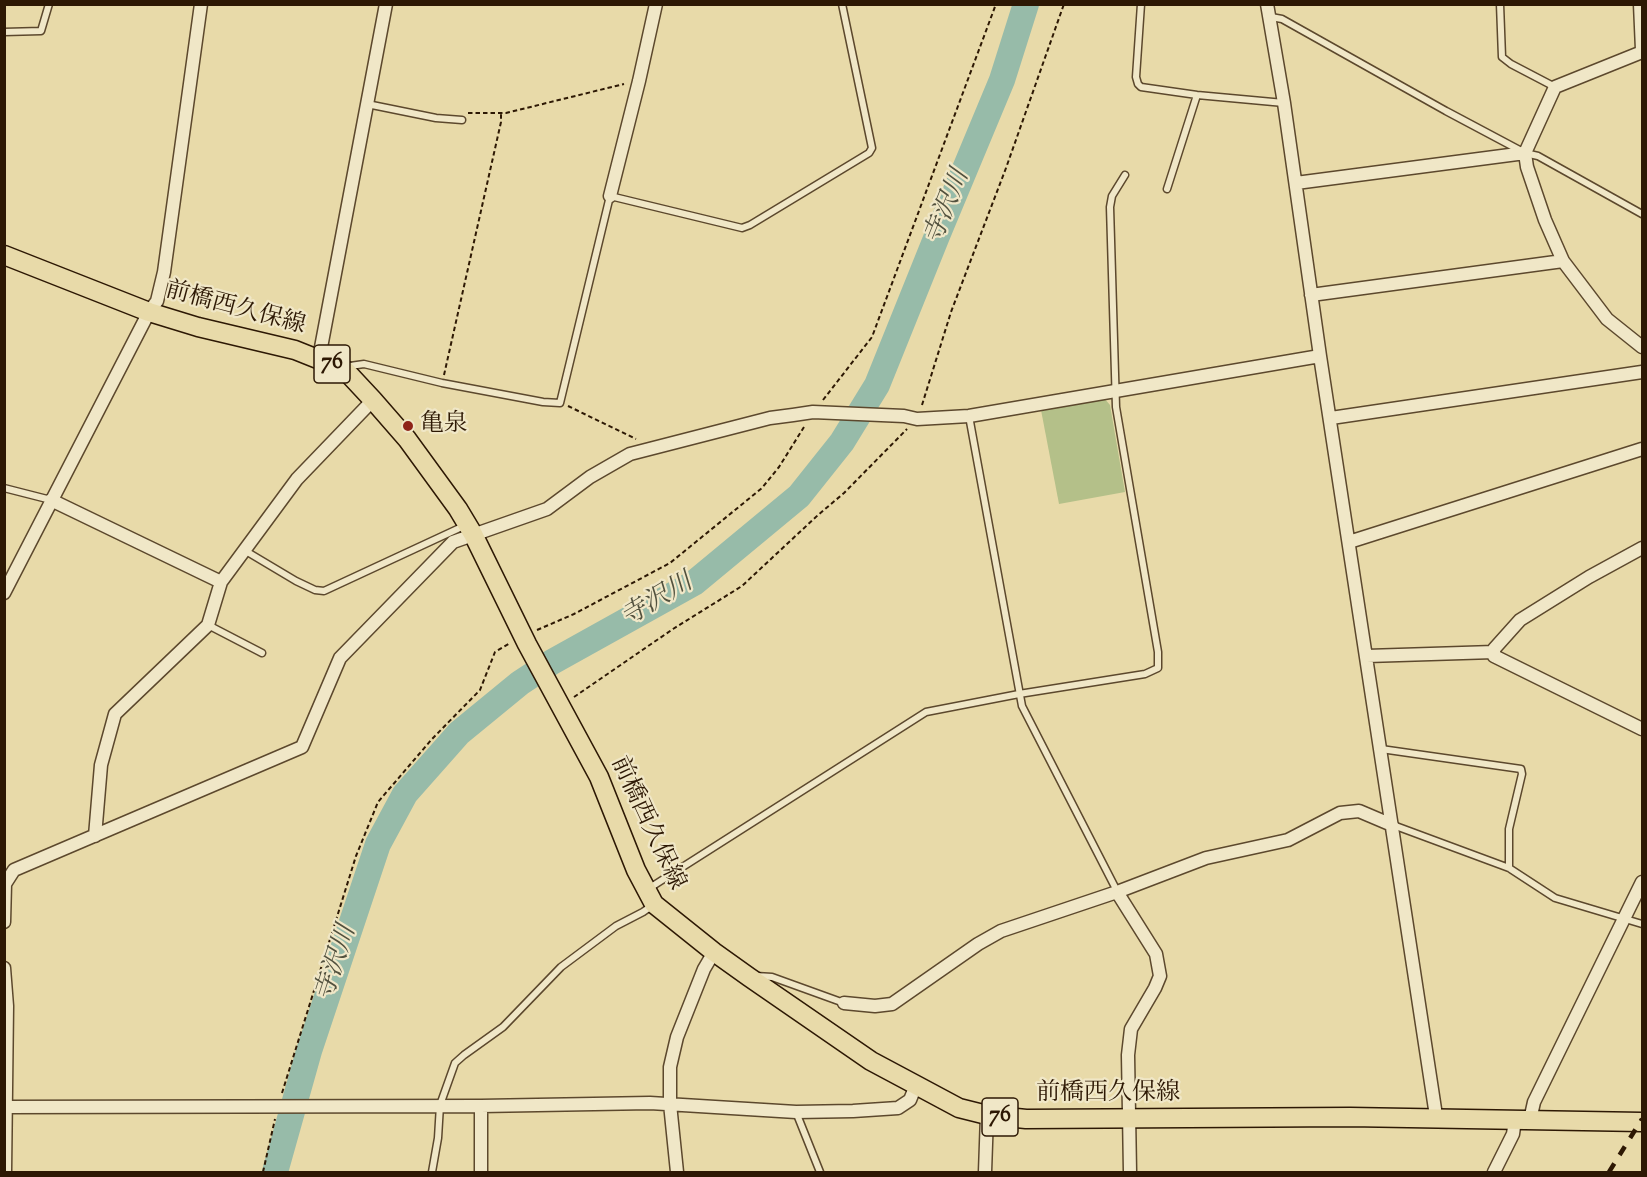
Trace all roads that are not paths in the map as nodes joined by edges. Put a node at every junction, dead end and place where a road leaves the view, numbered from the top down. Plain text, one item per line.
1 (49, 4) edge
2 (201, 4) edge
3 (386, 4) edge
4 (656, 4) edge
5 (842, 4) edge
6 (1141, 4) edge
7 (1267, 4) edge
8 (1500, 4) edge
9 (1640, 4) edge
10 (1271, 17) junction
11 (4, 32) edge
12 (1642, 51) edge
13 (1555, 87) junction
14 (1197, 95) junction
15 (1284, 103) junction
16 (367, 104) junction
17 (462, 120) dead end
18 (1525, 153) junction
19 (1125, 175) dead end
20 (1296, 183) junction
21 (1167, 189) dead end
22 (610, 196) junction
23 (1642, 214) edge
24 (4, 255) edge
25 (1563, 261) junction
26 (1311, 295) junction
27 (149, 312) junction
28 (1642, 347) edge
29 (1320, 356) junction
30 (319, 358) junction
31 (345, 370) junction
32 (1642, 372) edge
33 (1115, 391) junction
34 (374, 400) junction
35 (969, 416) junction
36 (1331, 417) junction
37 (1642, 448) edge
38 (4, 488) edge
39 (51, 501) junction
40 (470, 529) junction
41 (1349, 542) junction
42 (1642, 548) edge
43 (244, 550) junction
44 (221, 582) junction
45 (4, 593) edge
46 (208, 626) junction
47 (1494, 652) junction
48 (262, 653) dead end
49 (1367, 656) junction
50 (1019, 694) junction
51 (1642, 729) edge
52 (1381, 749) junction
53 (1392, 825) junction
54 (95, 836) junction
55 (1509, 868) junction
56 (1642, 882) edge
57 (1117, 892) junction
58 (650, 897) junction
59 (1624, 919) junction
60 (4, 922) edge
61 (1642, 924) edge
62 (714, 952) junction
63 (4, 968) edge
64 (749, 977) junction
65 (844, 1003) joint
66 (916, 1085) junction
67 (670, 1104) junction
68 (440, 1105) junction
69 (482, 1106) junction
70 (5, 1107) edge
71 (796, 1112) junction
72 (987, 1115) junction
73 (1435, 1118) junction
74 (1128, 1119) junction
75 (1522, 1120) junction
76 (1642, 1122) edge
77 (5, 1173) edge
78 (432, 1173) edge
79 (481, 1173) edge
80 (677, 1173) edge
81 (820, 1173) edge
82 (986, 1173) edge
83 (1130, 1173) edge
84 (1494, 1173) edge

1 - 11 lane
2 - 27 street
3 - 16 street
4 - 22 street
5 - 22 lane
6 - 14 lane
7 - 10 street
8 - 13 lane
9 - 12 street
10 - 15 street
10 - 18 lane
12 - 13 street
13 - 18 street
14 - 15 lane
14 - 21 lane
15 - 20 street
16 - 17 lane
16 - 30 street
18 - 20 street
18 - 23 lane
18 - 25 street
19 - 33 lane
20 - 26 street
22 - 31 lane
24 - 27 main road, 前橋西久保線 / 76
25 - 26 street
25 - 28 street
26 - 29 street
27 - 30 main road, 前橋西久保線 / 76
27 - 39 street
29 - 33 street
29 - 36 street
30 - 31 main road, 前橋西久保線 / 76
31 - 34 main road, 前橋西久保線 / 76
32 - 36 street
33 - 35 street
33 - 50 lane
34 - 40 main road, 前橋西久保線 / 76
34 - 43 street
35 - 40 street
35 - 50 lane
36 - 41 street
37 - 41 street
38 - 39 lane
39 - 44 street
39 - 45 street
40 - 43 lane
40 - 54 street
40 - 58 main road, 前橋西久保線 / 76
41 - 49 street
42 - 47 street
43 - 44 street
44 - 46 street
46 - 48 lane
46 - 54 street
47 - 49 street
47 - 51 street
49 - 52 street
50 - 57 lane
50 - 58 lane
52 - 53 street
52 - 55 lane
53 - 55 lane
53 - 57 street
53 - 73 street
54 - 60 street
55 - 59 lane
56 - 59 street
57 - 65 street
57 - 74 street
58 - 62 main road, 前橋西久保線 / 76
58 - 68 lane
59 - 61 lane
59 - 75 street
62 - 64 main road, 前橋西久保線 / 76
62 - 67 street
63 - 70 street
64 - 65 lane
64 - 66 main road, 前橋西久保線 / 76
66 - 71 street
66 - 72 main road, 前橋西久保線 / 76
67 - 69 street
67 - 71 street
67 - 80 street
68 - 69 street
68 - 70 street
68 - 78 lane
69 - 79 street
70 - 77 street
71 - 81 lane
72 - 74 main road, 前橋西久保線 / 76
72 - 82 street
73 - 74 main road, 前橋西久保線 / 76
73 - 75 main road, 前橋西久保線 / 76
74 - 83 street
75 - 76 main road, 前橋西久保線 / 76
75 - 84 street

